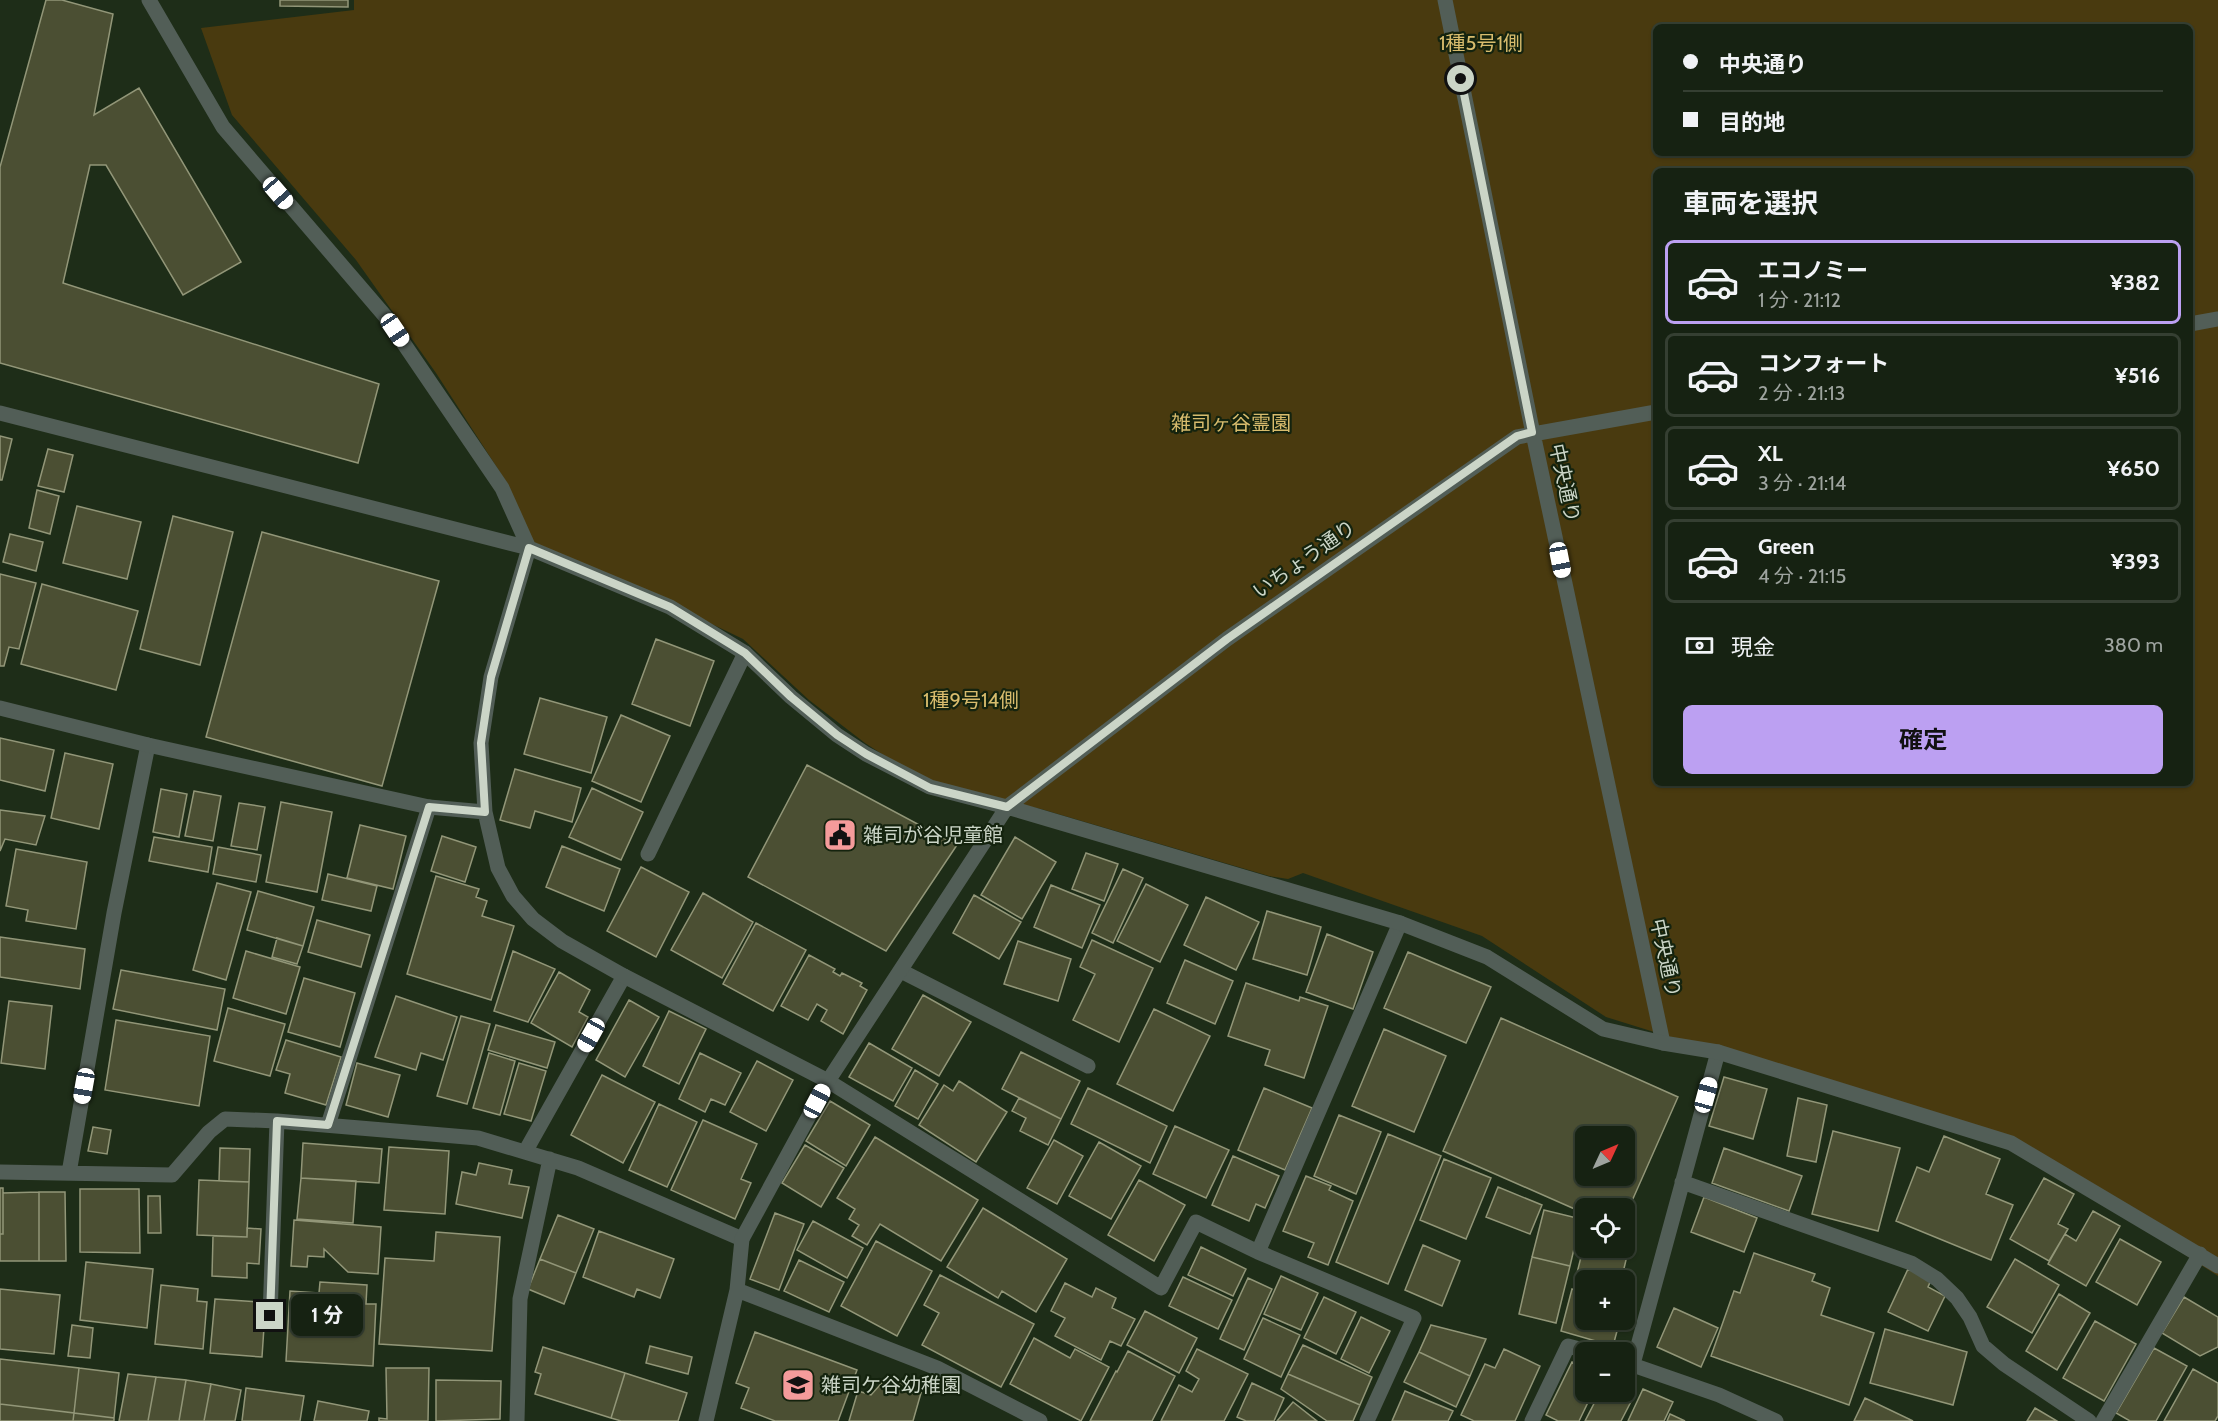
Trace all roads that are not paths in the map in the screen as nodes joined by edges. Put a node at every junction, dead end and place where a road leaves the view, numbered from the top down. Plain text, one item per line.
1 (149, 0) edge
2 (1445, 0) edge
3 (2218, 319) edge
4 (2193, 323) edge
5 (1653, 412) edge
6 (0, 413) edge
7 (1532, 432) junction
8 (529, 548) junction
9 (745, 653) junction
10 (0, 708) edge
11 (148, 745) junction
12 (429, 807) junction
13 (1007, 807) junction
14 (485, 812) junction
15 (648, 854) dead end
16 (1400, 923) junction
17 (901, 971) junction
18 (624, 976) junction
19 (1663, 1043) junction
20 (1718, 1052) junction
21 (1088, 1066) dead end
22 (828, 1081) junction
23 (277, 1121) junction
24 (328, 1125) junction
25 (525, 1152) junction
26 (549, 1159) junction
27 (0, 1172) edge
28 (69, 1173) junction
29 (1682, 1182) junction
30 (742, 1239) junction
31 (1258, 1252) junction
32 (2200, 1254) junction
33 (2218, 1266) edge
34 (737, 1290) junction
35 (270, 1316) dead end
36 (1635, 1343) edge
37 (1575, 1348) edge
38 (1635, 1365) edge
39 (1771, 1420) edge
40 (517, 1421) edge
41 (706, 1421) edge
42 (1040, 1421) edge
43 (1366, 1421) edge
44 (1532, 1421) edge
45 (2089, 1421) edge
46 (2103, 1421) edge

1 - 8 street
2 - 7 street, 中央通り
3 - 4 street
5 - 7 street, いちょう通り
6 - 8 street
7 - 13 street, いちょう通り
7 - 19 street, 中央通り
8 - 9 street
8 - 14 street
9 - 13 street
9 - 15 street
10 - 11 street
11 - 12 street
11 - 28 street
12 - 14 street
12 - 24 street
13 - 16 street
13 - 17 street, いちょう通り
14 - 18 street
16 - 19 street
16 - 31 street
17 - 21 street
17 - 22 street, いちょう通り
18 - 22 street
18 - 25 street
19 - 20 street
20 - 29 street
20 - 32 street
22 - 30 street, いちょう通り
22 - 31 street
23 - 24 street
23 - 28 street
23 - 35 street
24 - 25 street
25 - 26 street
26 - 30 street
26 - 40 street
27 - 28 street
29 - 36 street
29 - 45 street
30 - 34 street
31 - 43 street
32 - 33 street
32 - 46 street
34 - 41 street
34 - 42 street
37 - 44 street
38 - 39 street

